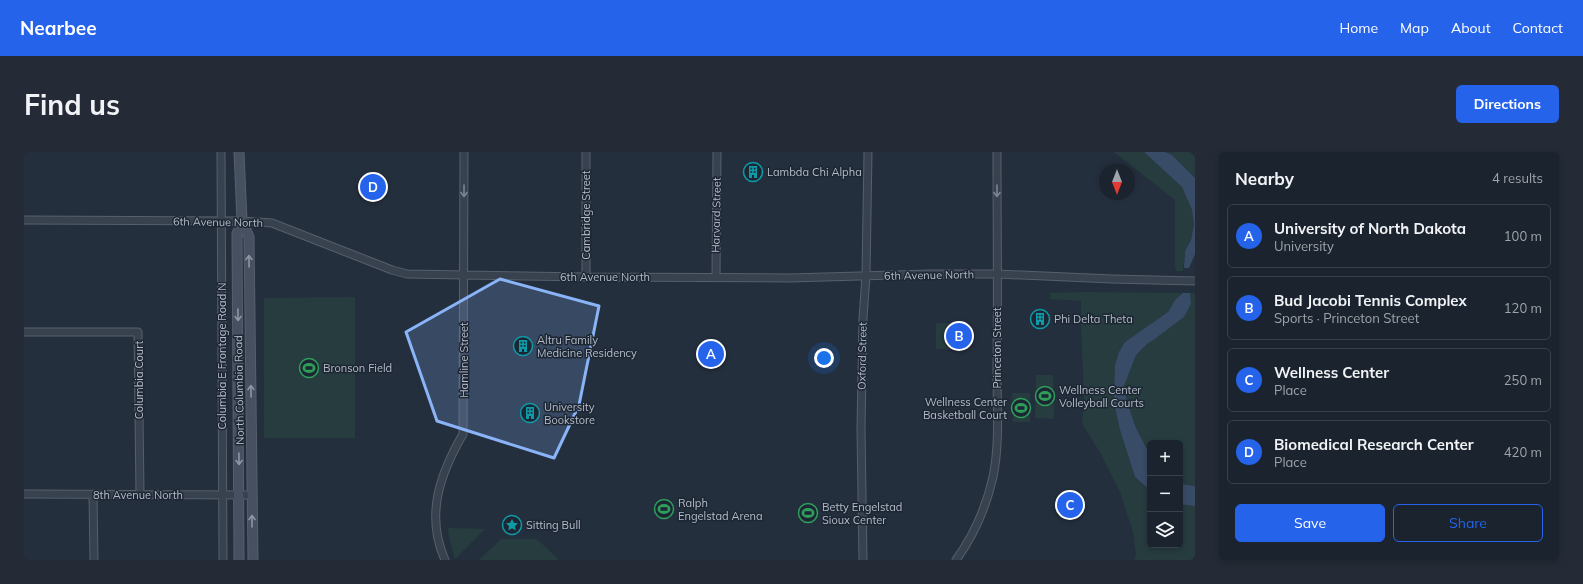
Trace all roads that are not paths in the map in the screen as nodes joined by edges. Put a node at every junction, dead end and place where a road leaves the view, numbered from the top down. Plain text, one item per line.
1 (221, 152) edge
2 (239, 152) edge
3 (464, 152) edge
4 (586, 152) edge
5 (717, 152) edge
6 (868, 152) edge
7 (997, 152) edge
8 (24, 220) edge
9 (220, 221) junction
10 (242, 221) junction
11 (997, 274) junction
12 (464, 276) junction
13 (866, 276) junction
14 (586, 277) junction
15 (716, 277) junction
16 (1195, 281) edge
17 (24, 332) edge
18 (24, 494) edge
19 (93, 495) junction
20 (140, 495) junction
21 (222, 495) junction
22 (239, 495) junction
23 (252, 495) junction
24 (94, 560) edge
25 (223, 560) edge
26 (239, 560) edge
27 (253, 560) edge
28 (445, 560) edge
29 (863, 560) edge
30 (956, 560) edge

1 - 9 street, Columbia E Frontage Road N
2 - 10 main road, North Columbia Road
3 -> 12 street, Hamline Street
4 - 14 street, Cambridge Street
5 - 15 street, Harvard Street
6 - 13 street, Oxford Street
7 -> 11 street, Princeton Street
8 - 9 street, 6th Avenue North
9 - 10 street, 6th Avenue North
9 - 21 street, Columbia E Frontage Road N
10 - 12 street, 6th Avenue North
10 -> 22 main road, North Columbia Road
23 -> 10 main road, North Columbia Road
11 - 13 street, 6th Avenue North
11 - 16 street, 6th Avenue North
11 - 30 street, Princeton Street
12 - 14 street, 6th Avenue North
12 - 28 street, Hamline Street
13 - 15 street, 6th Avenue North
13 - 29 street, Oxford Street
14 - 15 street, 6th Avenue North
17 - 20 street, Columbia Court
18 - 19 street, 8th Avenue North
19 - 20 street, 8th Avenue North
19 - 24 street
20 - 21 street, 8th Avenue North
21 - 22 street, 8th Avenue North
21 - 25 street, Columbia E Frontage Road N
22 - 23 street, 8th Avenue North
22 - 26 main road, North Columbia Road
27 -> 23 main road, North Columbia Road

